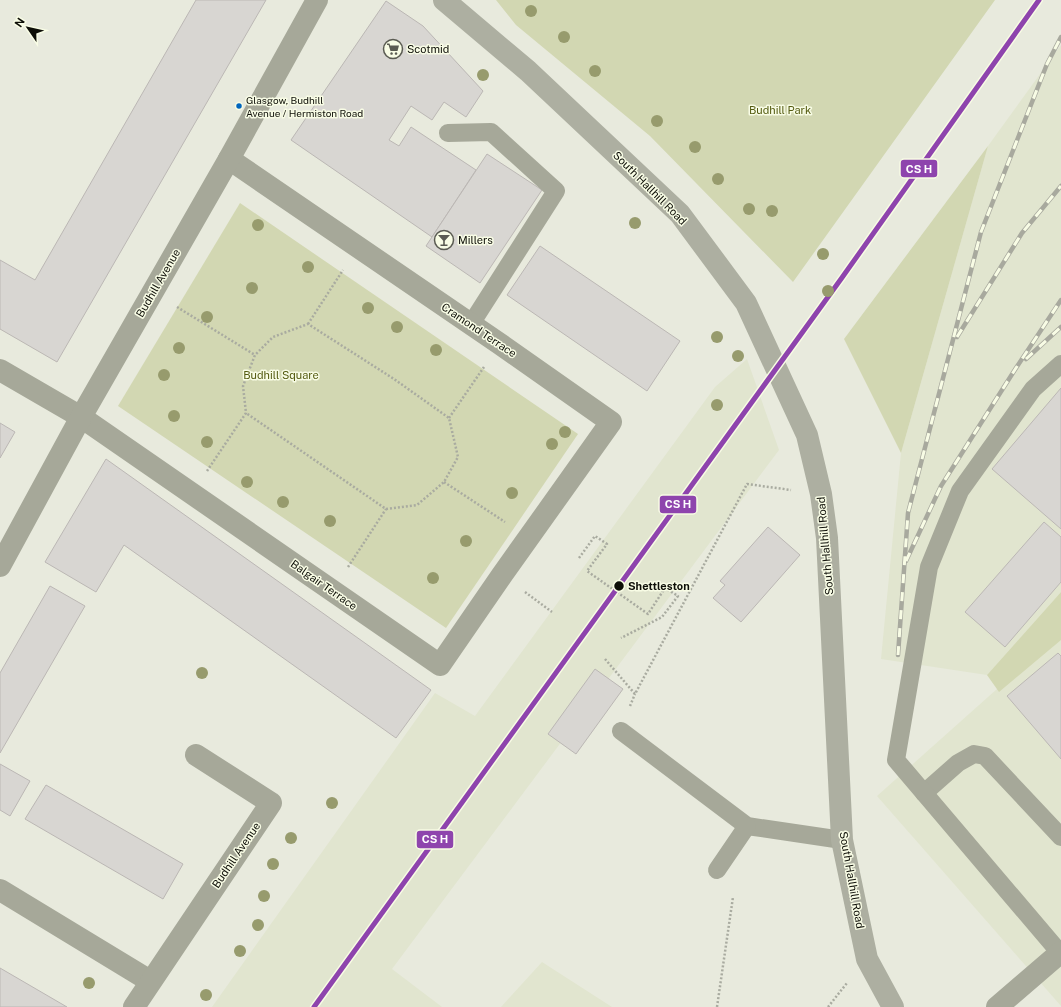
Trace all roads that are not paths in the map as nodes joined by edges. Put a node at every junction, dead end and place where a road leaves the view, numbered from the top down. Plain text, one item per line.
1 (316, 0) edge
2 (444, 0) edge
3 (448, 133) dead end
4 (229, 159) junction
5 (471, 324) junction
6 (1061, 364) edge
7 (0, 370) edge
8 (81, 417) junction
9 (528, 538) joint
10 (0, 566) edge
11 (621, 731) dead end
12 (196, 755) dead end
13 (924, 793) junction
14 (748, 826) junction
15 (1061, 837) edge
16 (842, 840) junction
17 (717, 870) dead end
18 (0, 890) edge
19 (1060, 953) edge
20 (150, 981) junction
21 (134, 1007) edge
22 (893, 1007) edge
23 (997, 1007) edge

1 - 4 street, Budhill Avenue
2 - 16 street, South Hallhill Road
3 - 5 lane
4 - 5 street, Cramond Terrace
4 - 8 street, Budhill Avenue
5 - 9 street, Cramond Terrace
6 - 13 lane
7 - 8 street, Balgair Terrace
8 - 9 street, Balgair Terrace
8 - 10 street, Budhill Avenue
11 - 14 lane
12 - 20 street, Budhill Avenue
13 - 15 lane
13 - 19 lane
14 - 16 lane
14 - 17 lane
16 - 22 street, South Hallhill Road
18 - 20 street
19 - 23 street
20 - 21 street, Budhill Avenue

